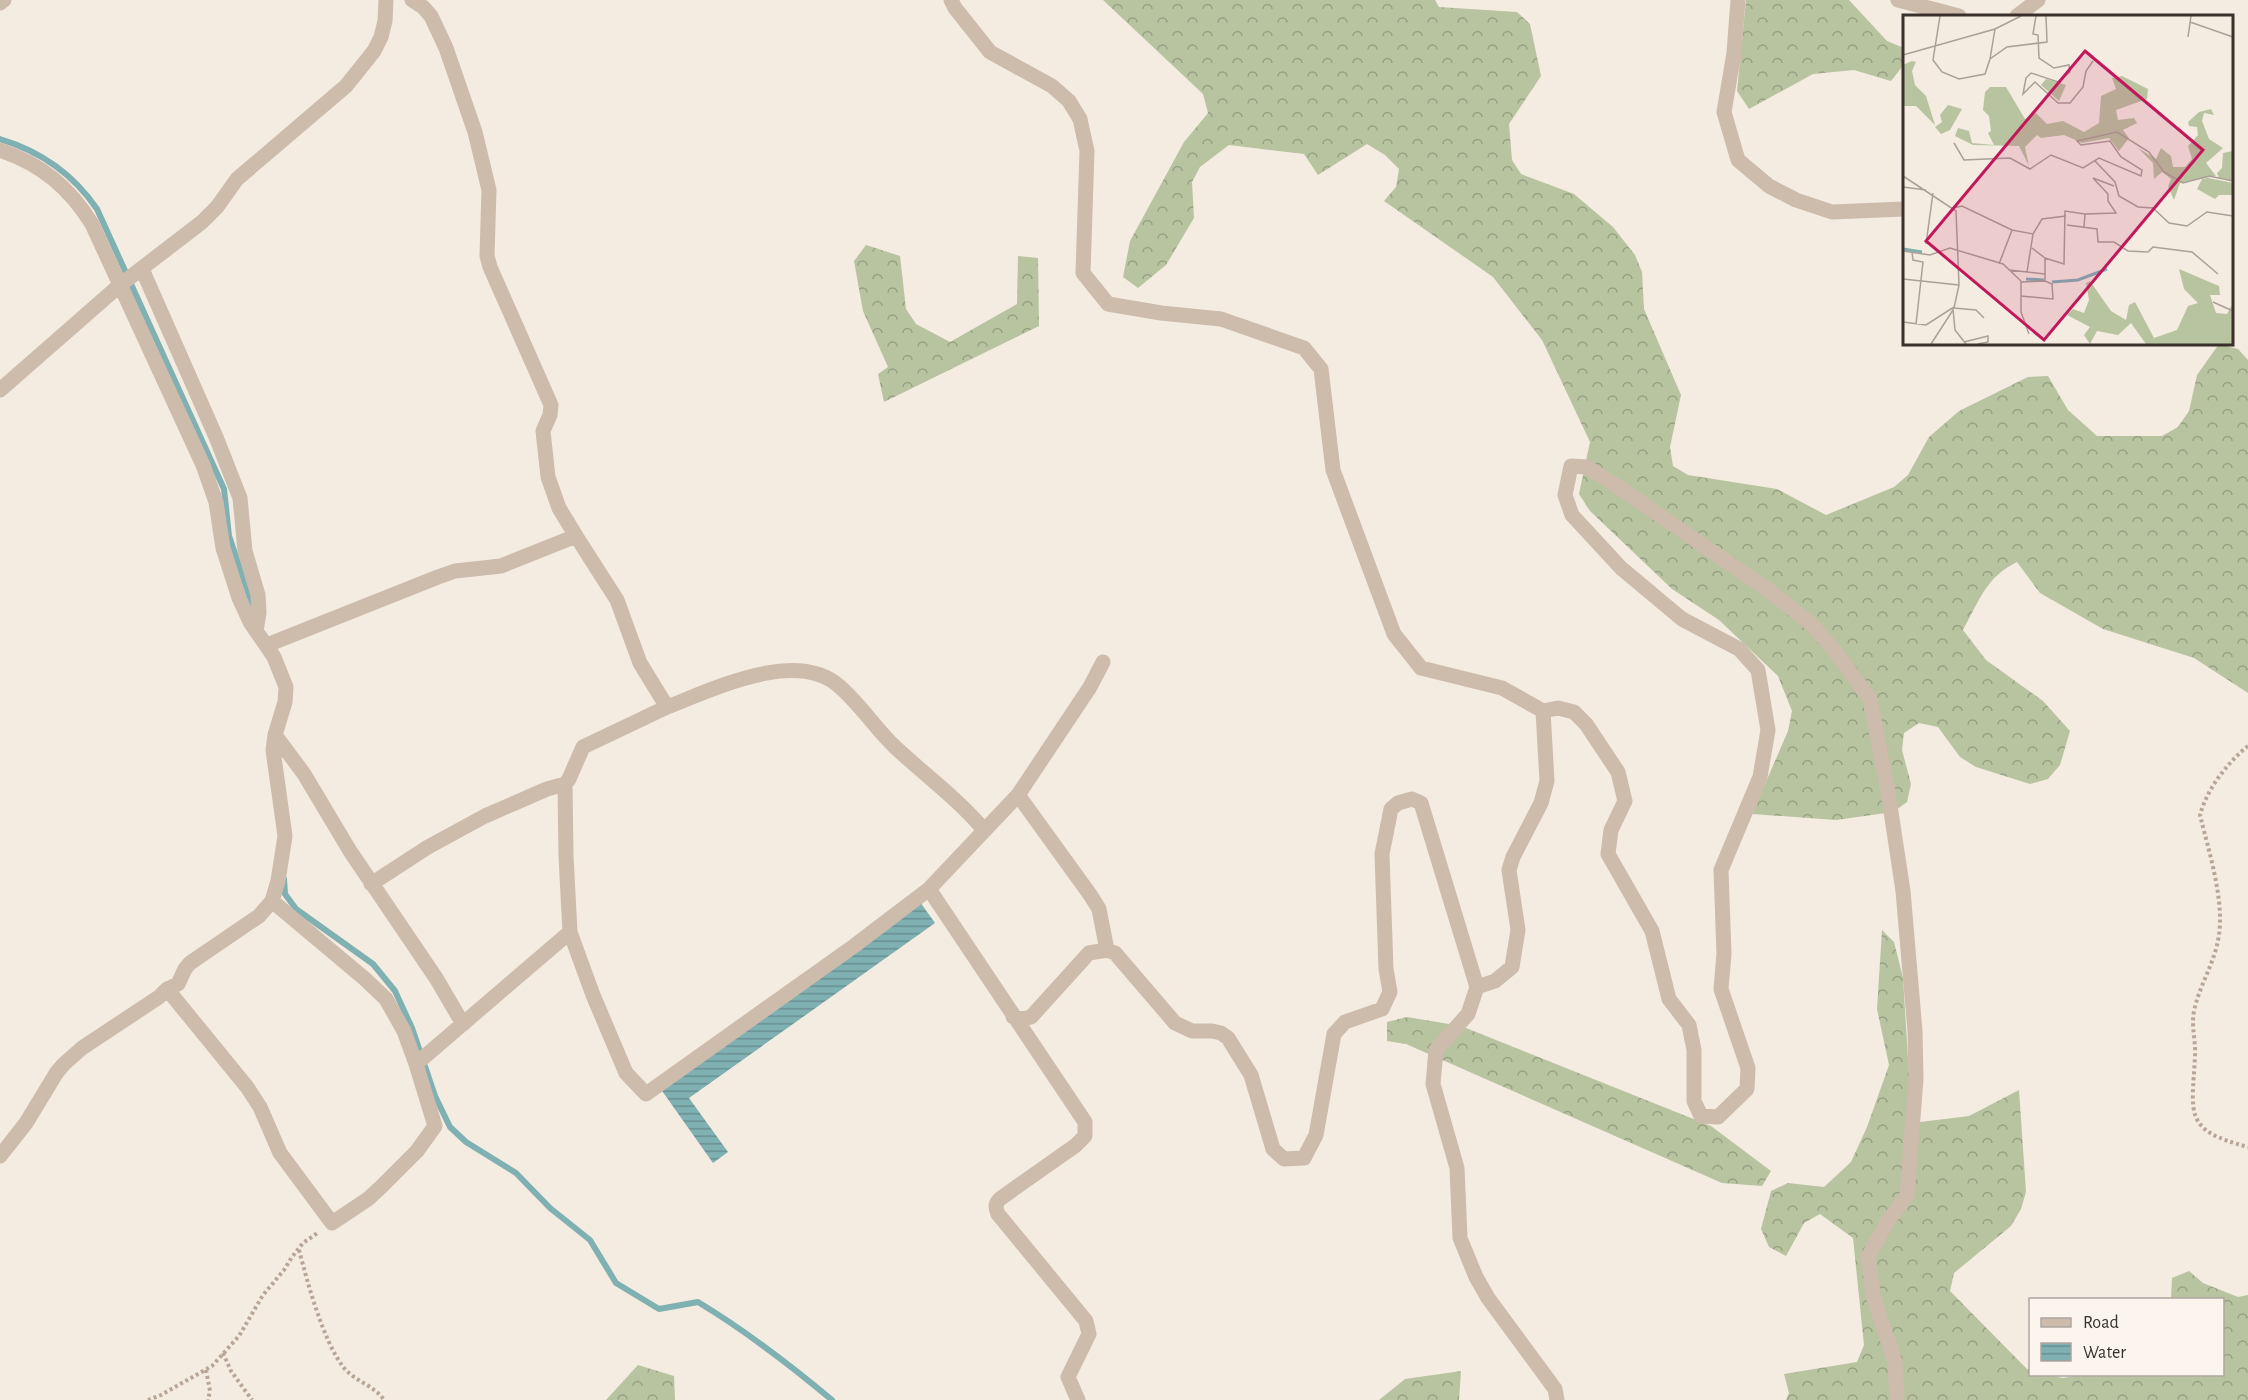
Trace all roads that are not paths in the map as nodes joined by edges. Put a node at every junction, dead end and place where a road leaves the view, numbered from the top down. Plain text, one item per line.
1 (4, 0) edge
2 (386, 0) edge
3 (412, 0) edge
4 (951, 0) edge
5 (1738, 0) edge
6 (1898, 0) edge
7 (2038, 0) edge
8 (0, 3) edge
9 (1955, 15) edge
10 (2018, 15) edge
11 (0, 150) edge
12 (1903, 209) edge
13 (142, 269) junction
14 (120, 285) junction
15 (0, 390) edge
16 (576, 536) junction
17 (256, 631) junction
18 (267, 645) junction
19 (1103, 662) dead end
20 (667, 707) junction
21 (1543, 711) junction
22 (275, 735) junction
23 (565, 784) junction
24 (1018, 795) junction
25 (984, 830) junction
26 (371, 884) junction
27 (929, 889) junction
28 (272, 902) junction
29 (570, 932) junction
30 (1107, 950) junction
31 (1477, 987) junction
32 (167, 989) junction
33 (1013, 1017) junction
34 (463, 1024) junction
35 (416, 1064) junction
36 (0, 1156) edge
37 (1078, 1400) edge
38 (1557, 1400) edge
39 (1897, 1400) edge

1 - 8 street
2 - 13 street
3 - 16 street
4 - 21 street
5 - 12 street
6 - 9 street
7 - 10 street
11 - 14 street
13 - 14 street
13 - 17 street
14 - 15 street
14 - 17 street
16 - 18 street
16 - 20 street
17 - 18 street
18 - 22 street
19 - 24 street
20 - 23 street
20 - 25 street
21 - 31 street
21 - 39 street
22 - 26 street
22 - 28 street
23 - 26 street
23 - 29 street
24 - 25 street
24 - 30 street
25 - 27 street
26 - 34 street
27 - 29 street
27 - 33 street
28 - 32 street
28 - 35 street
29 - 34 street
30 - 31 street
30 - 33 street
31 - 38 street
32 - 35 street
32 - 36 street
33 - 37 street
34 - 35 street

